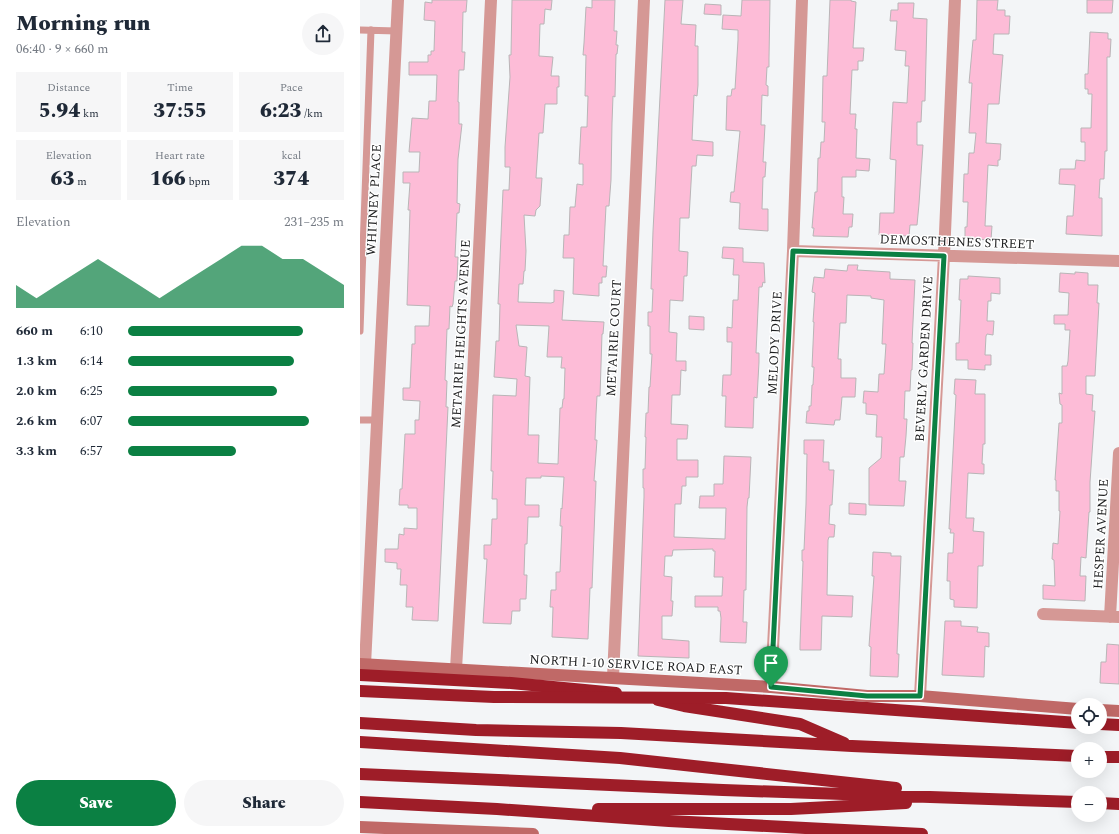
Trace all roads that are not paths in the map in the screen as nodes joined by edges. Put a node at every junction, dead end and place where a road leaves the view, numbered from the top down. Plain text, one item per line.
1 (398, 0) edge
2 (491, 0) edge
3 (644, 0) edge
4 (802, 0) edge
5 (954, 0) edge
6 (360, 30) edge
7 (371, 30) junction
8 (397, 31) junction
9 (362, 222) edge
10 (793, 251) junction
11 (944, 256) junction
12 (1119, 261) edge
13 (360, 331) edge
14 (360, 420) edge
15 (378, 420) junction
16 (1119, 453) edge
17 (1043, 614) dead end
18 (1115, 617) edge
19 (363, 634) edge
20 (362, 668) edge
21 (456, 670) junction
22 (613, 677) junction
23 (771, 687) junction
24 (360, 691) edge
25 (920, 696) junction
26 (1071, 708) edge
27 (1107, 710) edge
28 (1119, 711) edge
29 (1071, 723) edge
30 (360, 724) edge
31 (1107, 724) edge
32 (1119, 725) edge
33 (360, 742) edge
34 (852, 746) junction
35 (1071, 756) edge
36 (1107, 757) edge
37 (1119, 757) edge
38 (360, 774) edge
39 (989, 798) junction
40 (360, 802) edge
41 (1071, 802) edge
42 (1107, 803) edge
43 (1119, 804) edge
44 (497, 809) junction
45 (360, 827) edge
46 (447, 832) edge
47 (533, 834) edge
48 (922, 834) edge

1 - 8 street, WHITNEY PLACE
2 - 21 street, METAIRIE HEIGHTS AVENUE
3 - 22 street, METAIRIE COURT
4 - 10 street, MELODY DRIVE
5 - 11 street, BEVERLY GARDEN DRIVE
6 - 7 lane
7 - 8 lane
7 - 9 lane
8 - 15 street, WHITNEY PLACE
9 - 13 lane
10 - 11 street, DEMOSTHENES STREET
10 - 23 street, MELODY DRIVE
11 - 12 street, DEMOSTHENES STREET
11 - 25 street, BEVERLY GARDEN DRIVE
14 - 15 lane
15 - 19 street, WHITNEY PLACE
16 - 18 street, HESPER AVENUE
17 - 18 street
19 - 20 street, WHITNEY PLACE
20 - 21 street, NORTH I-10 SERVICE ROAD EAST
20 - 34 highway
21 - 22 street, NORTH I-10 SERVICE ROAD EAST
22 - 23 street, NORTH I-10 SERVICE ROAD EAST
23 - 25 street, NORTH I-10 SERVICE ROAD EAST
24 - 29 highway, bridge
25 - 26 street, NORTH I-10 SERVICE ROAD EAST
27 - 28 street
30 - 34 highway
31 - 32 highway
33 - 39 highway
34 - 35 highway
36 - 37 highway
38 - 39 highway
39 - 41 highway
39 - 44 highway
40 - 44 highway
42 - 43 highway
44 - 48 highway
45 - 46 street
46 - 47 street

